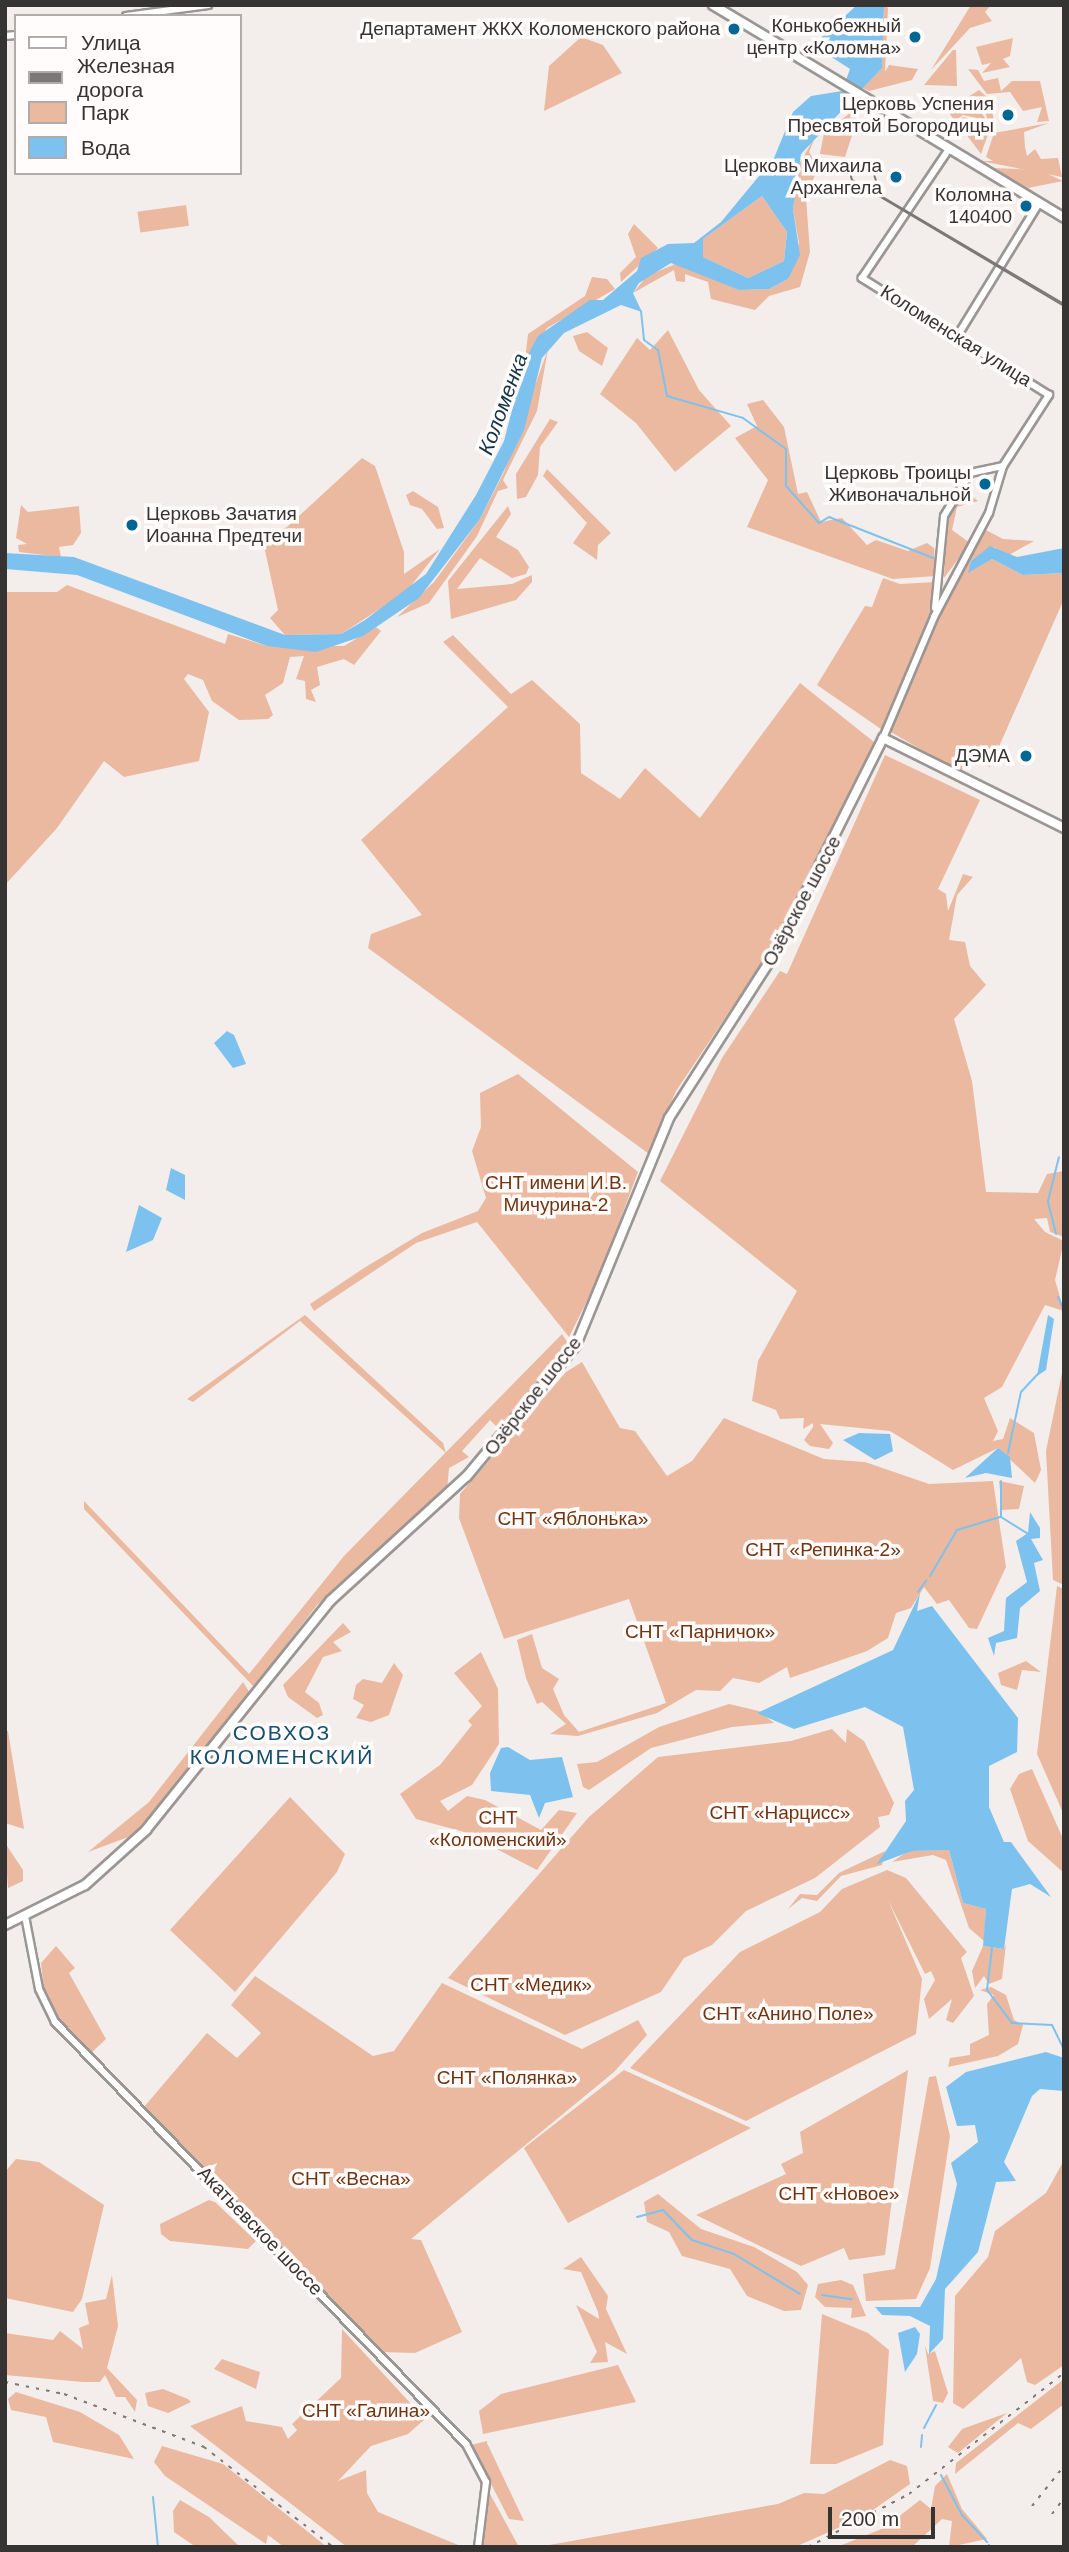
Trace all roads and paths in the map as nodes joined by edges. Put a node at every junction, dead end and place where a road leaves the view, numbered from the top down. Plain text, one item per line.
1 (208, 5) edge
2 (713, 5) edge
3 (141, 14) edge
4 (949, 149) junction
5 (1039, 203) junction
6 (1064, 218) edge
7 (956, 338) junction
8 (1003, 466) junction
9 (934, 617) junction
10 (883, 738) junction
11 (1064, 828) edge
12 (25, 1916) junction
13 (5, 1925) edge
14 (478, 2547) edge

1 - 3 main road
2 - 4 main road
4 - 5 main road
4 - 7 main road, Коломенская улица
5 - 6 main road
5 - 7 main road
7 - 8 main road, Коломенская улица
8 - 9 main road
8 - 9 main road
9 - 10 main road, Озёрское шоссе
10 - 11 main road
10 - 12 main road, Озёрское шоссе
12 - 13 main road, Озёрское шоссе
12 - 14 main road, Акатьевское шоссе

